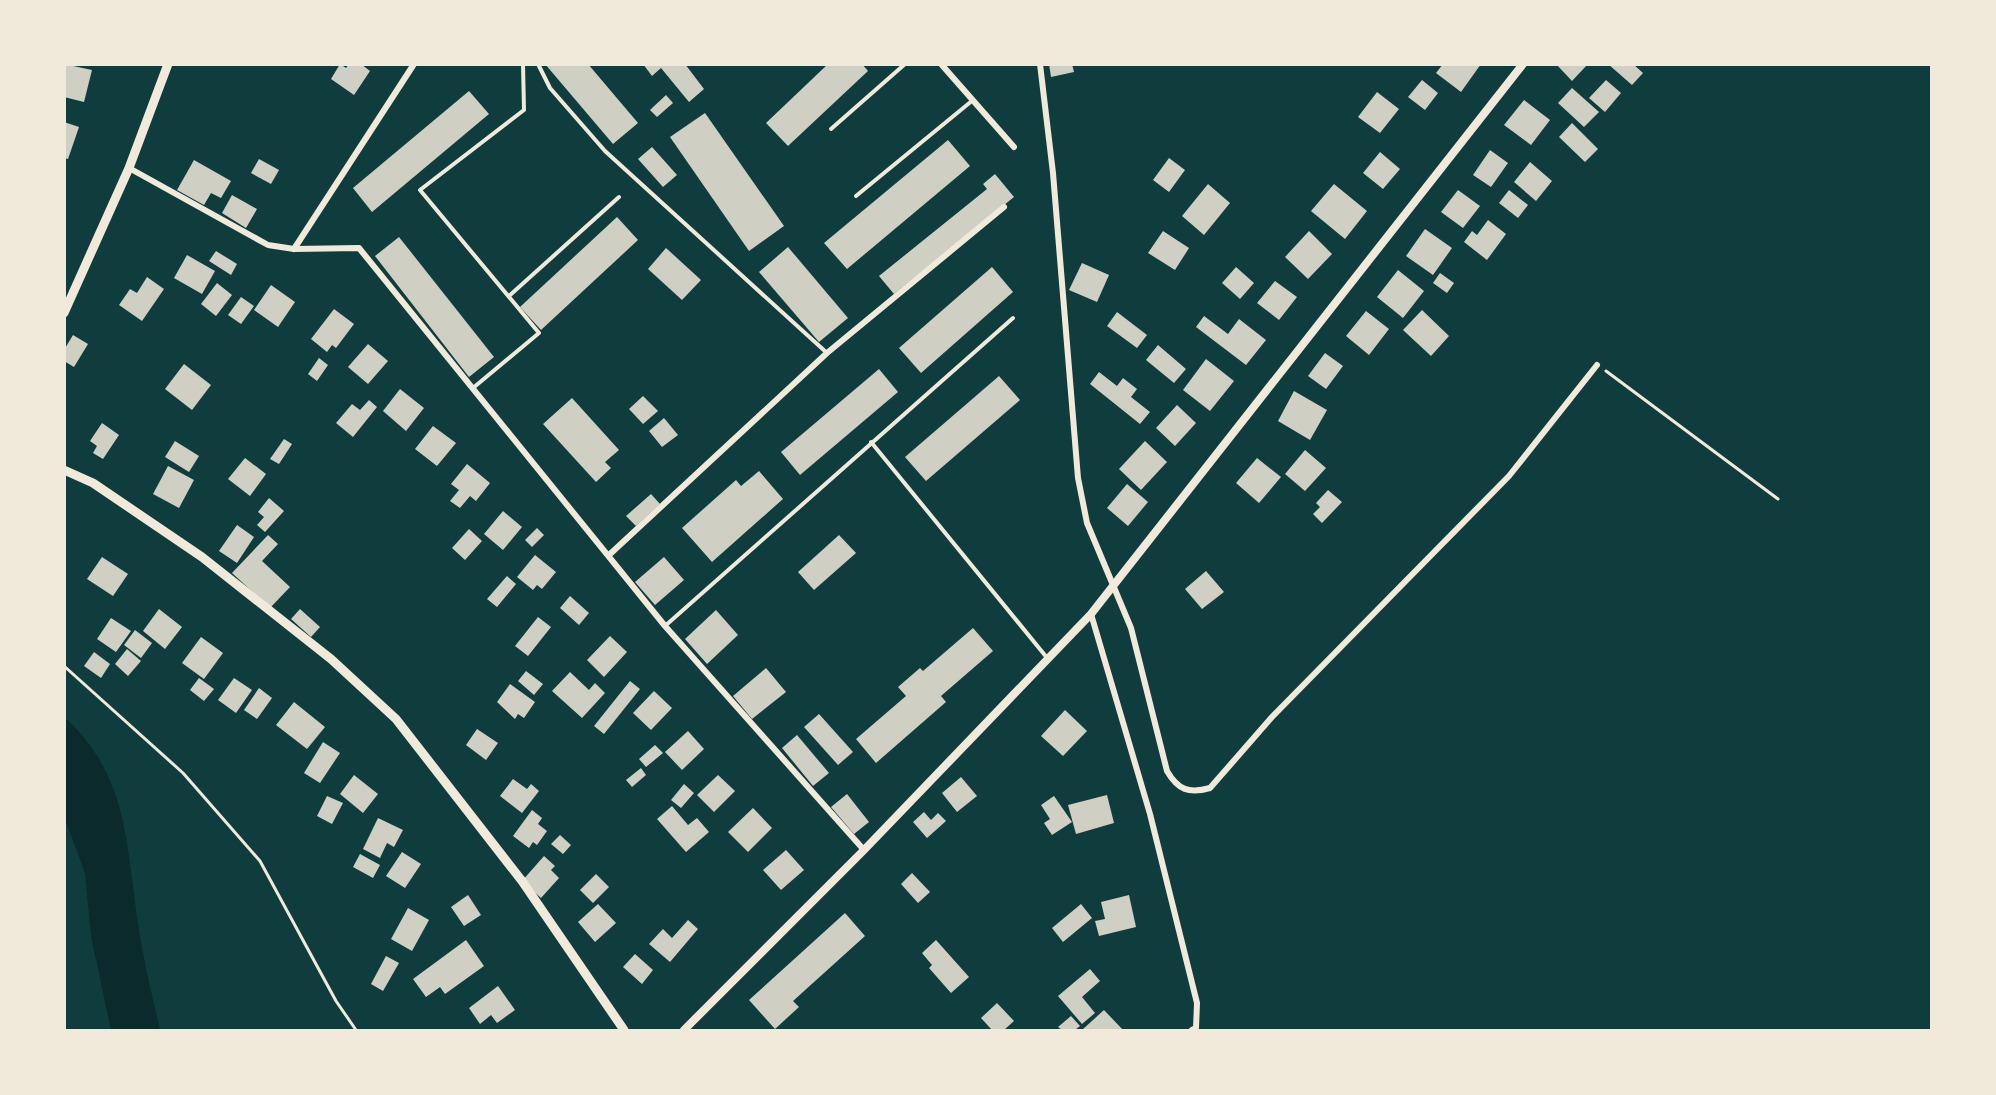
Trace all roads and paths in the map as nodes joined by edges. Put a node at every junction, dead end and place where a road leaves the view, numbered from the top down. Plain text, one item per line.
1 (168, 64) edge
2 (414, 64) edge
3 (523, 64) edge
4 (538, 64) edge
5 (904, 64) edge
6 (941, 64) edge
7 (1040, 64) edge
8 (1523, 64) edge
9 (973, 100) junction
10 (831, 129) dead end
11 (1014, 147) dead end
12 (129, 168) junction
13 (856, 196) dead end
14 (619, 197) dead end
15 (1004, 207) dead end
16 (294, 249) junction
17 (509, 296) junction
18 (64, 313) edge
19 (1012, 318) dead end
20 (827, 353) junction
21 (1597, 365) joint
22 (473, 388) junction
23 (871, 442) junction
24 (64, 470) edge
25 (1778, 499) dead end
26 (609, 555) junction
27 (1112, 585) junction
28 (1091, 614) junction
29 (665, 626) junction
30 (1048, 660) junction
31 (64, 666) edge
32 (864, 850) junction
33 (356, 1030) edge
34 (624, 1030) edge
35 (684, 1030) edge
36 (1192, 1030) edge

1 - 12 main road
2 - 16 street
3 - 17 lane
4 - 20 lane
5 - 10 lane
6 - 9 street
7 - 27 street
8 - 27 street
9 - 11 street
9 - 13 lane
12 - 16 street
12 - 18 main road
14 - 17 lane
15 - 20 street
16 - 22 street
17 - 22 lane
19 - 23 lane
20 - 26 street
21 - 25 path
21 - 27 street
22 - 26 street
23 - 29 lane
23 - 30 lane
24 - 34 main road
26 - 29 street
27 - 28 street
28 - 30 street
28 - 36 street
29 - 32 street
30 - 32 street
31 - 33 path
32 - 35 street

